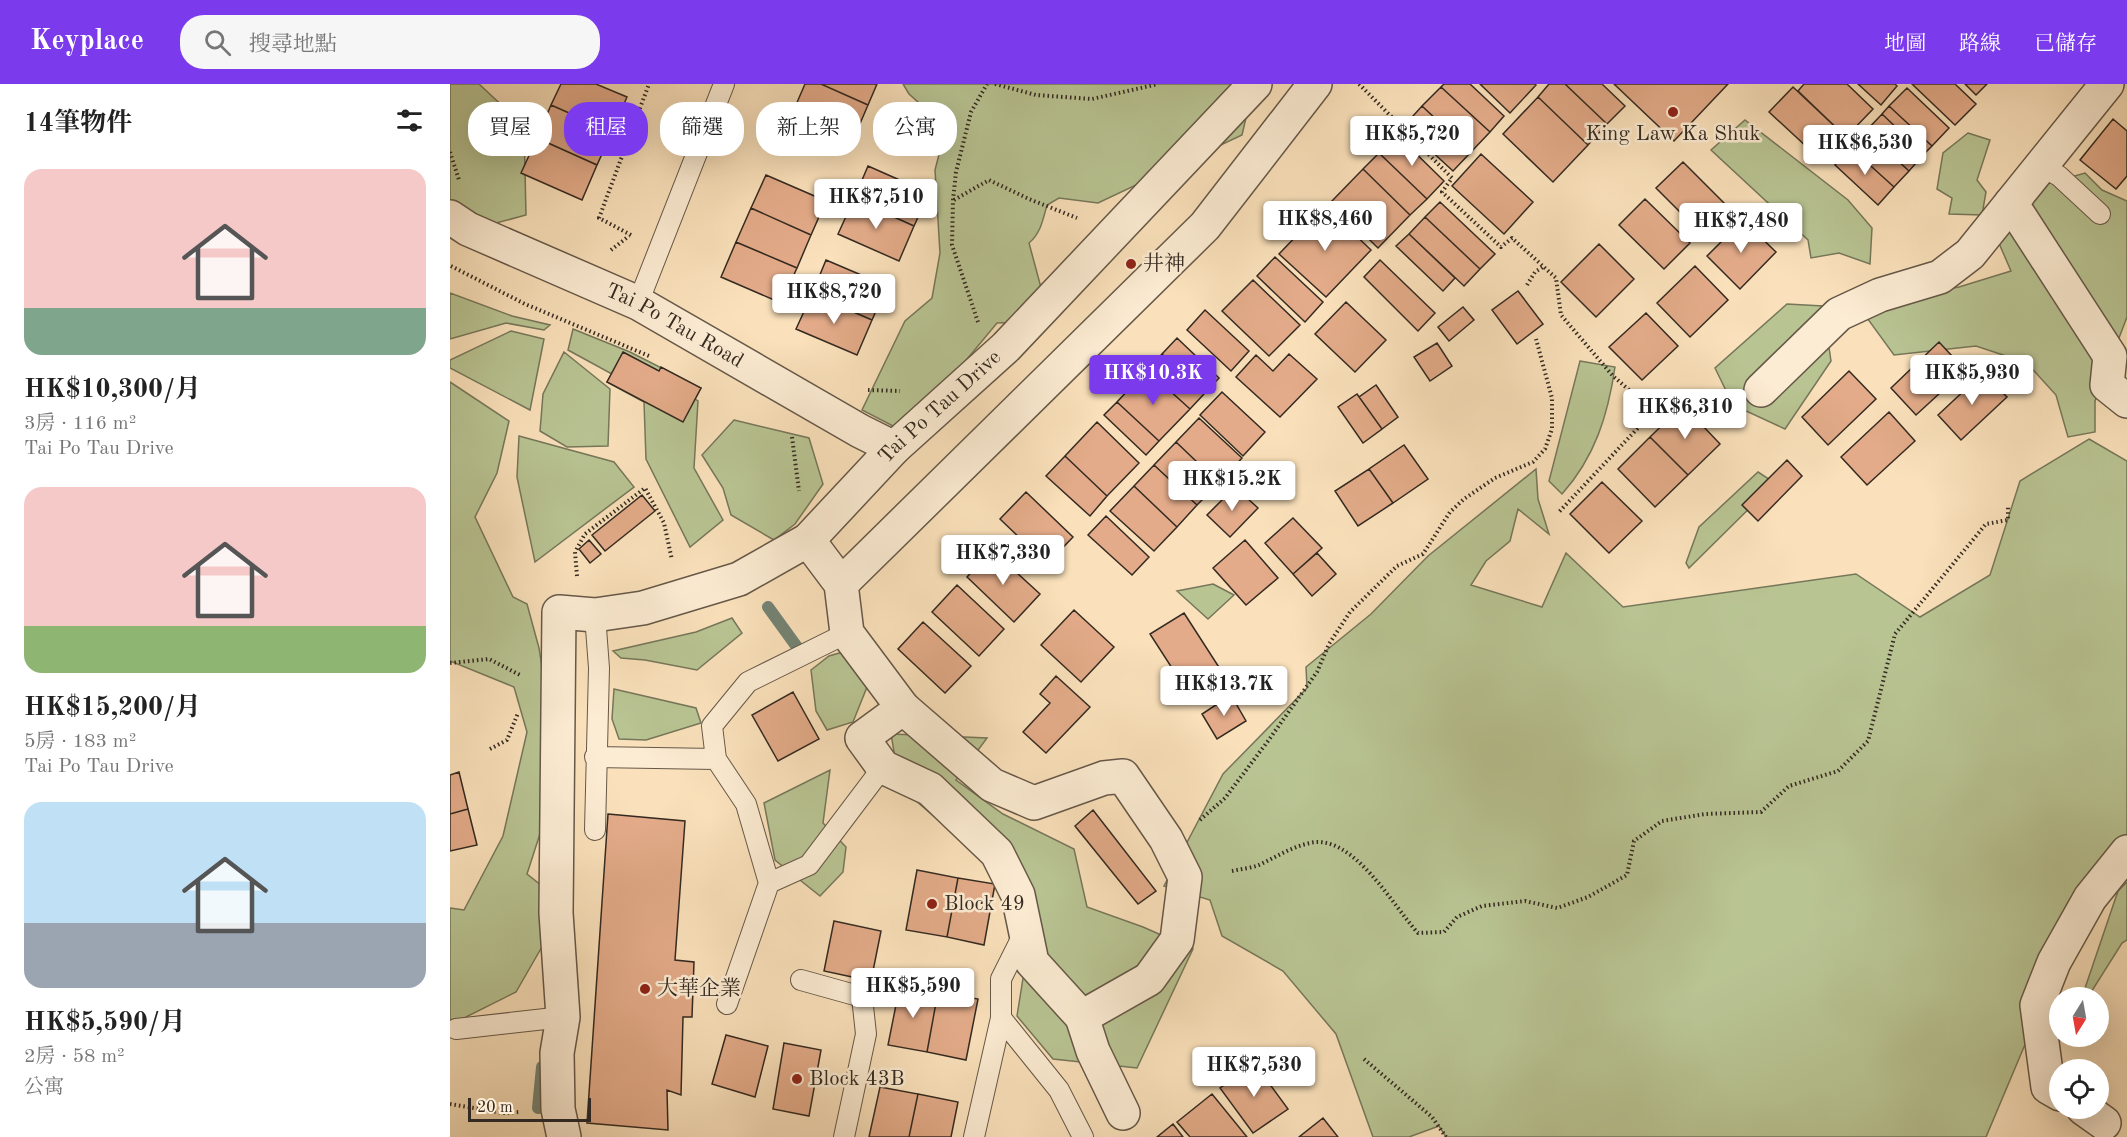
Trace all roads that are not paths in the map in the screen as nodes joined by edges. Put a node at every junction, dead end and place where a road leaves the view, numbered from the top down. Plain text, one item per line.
1 (724, 84) edge
2 (1255, 84) edge
3 (1315, 84) edge
4 (2107, 84) edge
5 (2041, 166) junction
6 (456, 203) edge
7 (2011, 203) junction
8 (2100, 214) dead end
9 (638, 303) junction
10 (1761, 390) dead end
11 (2127, 401) edge
12 (894, 448) junction
13 (808, 540) junction
14 (841, 584) junction
15 (595, 615) junction
16 (847, 633) junction
17 (903, 708) junction
18 (595, 757) junction
19 (716, 759) junction
20 (883, 767) junction
21 (595, 830) dead end
22 (2127, 852) edge
23 (769, 883) junction
24 (1025, 931) junction
25 (801, 980) dead end
26 (727, 1004) dead end
27 (563, 1017) junction
28 (1082, 1017) junction
29 (1001, 1018) junction
30 (456, 1029) dead end
31 (2049, 1088) edge
32 (1124, 1113) dead end
33 (561, 1123) edge
34 (844, 1137) edge
35 (974, 1137) edge
36 (1083, 1137) edge

1 - 9 lane
2 - 12 street, Tai Po Tau Drive
3 - 14 street
4 - 5 street
5 - 7 street
5 - 8 lane
6 - 9 street, Tai Po Tau Road
7 - 10 street
7 - 11 street
9 - 12 street, Tai Po Tau Road
12 - 13 street, Tai Po Tau Drive
13 - 14 street
13 - 15 street, Tai Po Tau Drive
14 - 16 street
15 - 18 lane
15 - 27 street, Tai Po Tau Drive
16 - 17 street
16 - 19 lane
17 - 20 street
17 - 28 street
18 - 19 lane
18 - 21 lane
19 - 23 lane
20 - 23 lane
20 - 24 street
22 - 31 street
23 - 26 lane
24 - 28 street
24 - 29 lane
25 - 34 lane
27 - 30 lane
27 - 33 street
28 - 32 street
29 - 35 lane
29 - 36 lane

